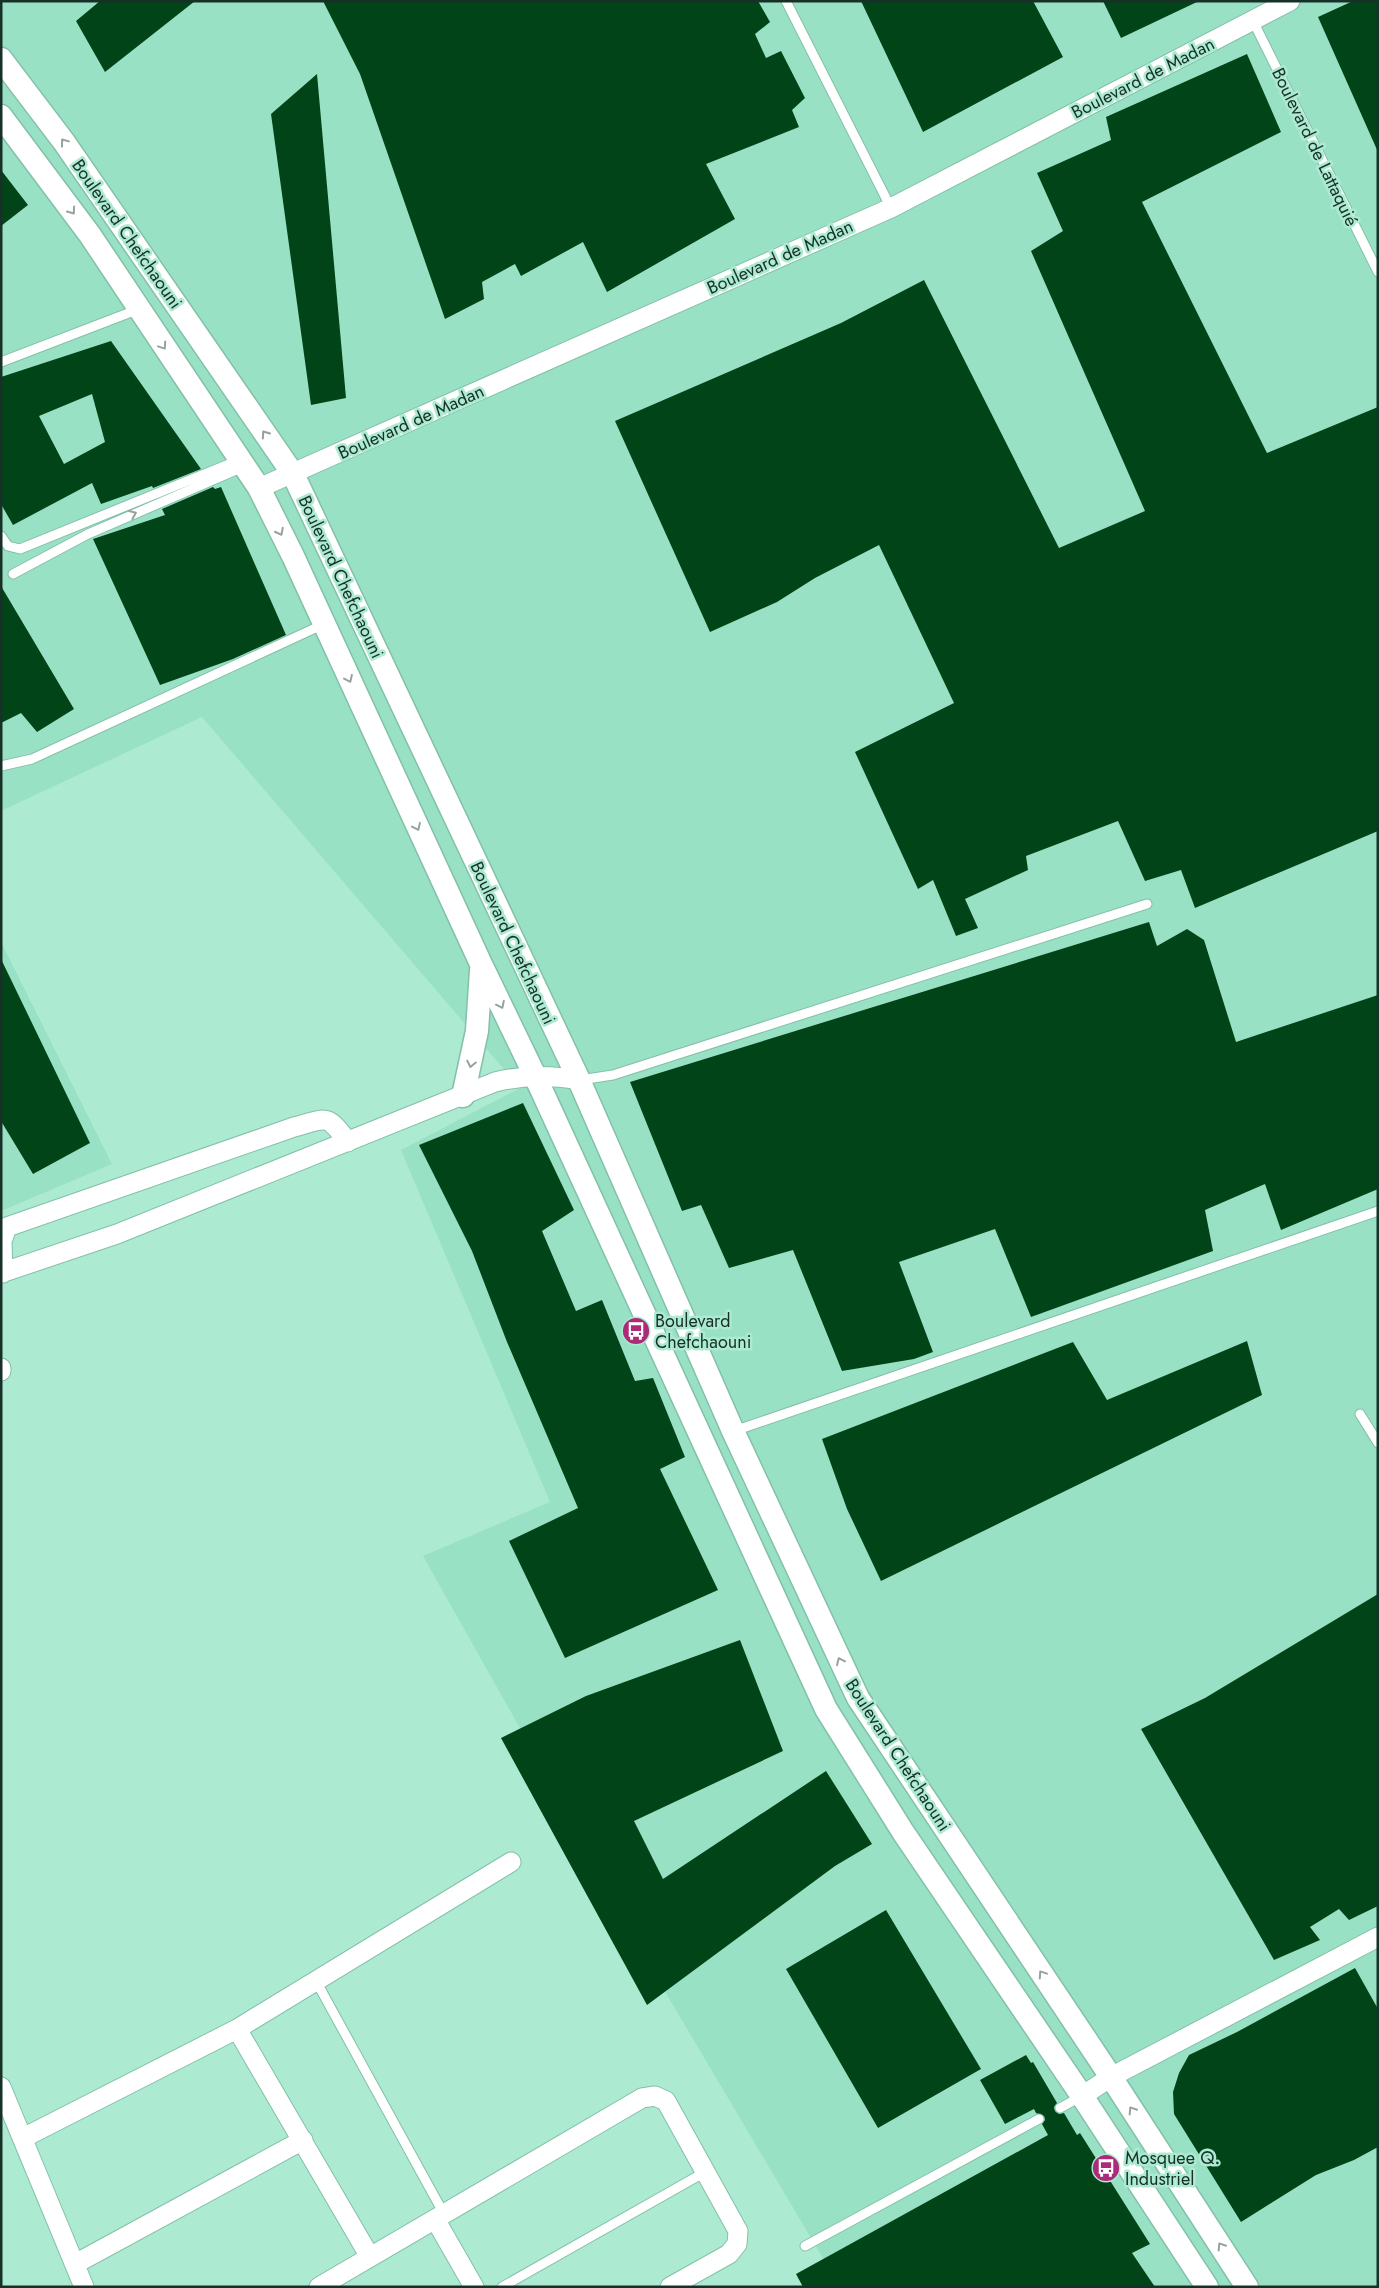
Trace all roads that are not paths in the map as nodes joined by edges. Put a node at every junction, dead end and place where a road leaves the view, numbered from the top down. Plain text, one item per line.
1 (786, 1) edge
2 (1290, 1) edge
3 (1253, 21) junction
4 (4, 71) edge
5 (1, 116) edge
6 (890, 208) junction
7 (1378, 272) edge
8 (139, 309) junction
9 (1, 362) edge
10 (241, 463) junction
11 (293, 474) junction
12 (258, 488) junction
13 (83, 522) junction
14 (88, 534) junction
15 (1, 536) edge
16 (12, 574) dead end
17 (324, 624) junction
18 (427, 759) junction
19 (1, 766) edge
20 (394, 776) junction
21 (1147, 904) dead end
22 (481, 964) junction
23 (535, 1076) junction
24 (579, 1080) junction
25 (464, 1096) junction
26 (348, 1142) junction
27 (1378, 1211) edge
28 (2, 1273) edge
29 (1360, 1414) dead end
30 (734, 1431) junction
31 (1378, 1443) edge
32 (511, 1862) dead end
33 (1378, 1937) edge
34 (316, 1981) junction
35 (237, 2029) junction
36 (1111, 2077) junction
37 (1, 2087) edge
38 (1082, 2096) junction
39 (1060, 2108) dead end
40 (1039, 2119) dead end
41 (23, 2138) junction
42 (303, 2140) junction
43 (705, 2172) junction
44 (439, 2216) junction
45 (805, 2246) dead end
46 (370, 2257) junction
47 (75, 2264) junction
48 (84, 2287) edge
49 (319, 2287) edge
50 (474, 2287) edge
51 (502, 2287) edge
52 (670, 2287) edge
53 (1207, 2287) edge
54 (1247, 2287) edge

1 - 6 lane
2 - 3 street, Boulevard de Madan
3 - 6 street, Boulevard de Madan
3 - 7 lane, Boulevard de Lattaquié
11 -> 4 street, Boulevard Chefchaouni
5 -> 8 street, Boulevard Chefchaouni
6 - 11 street, Boulevard de Madan
8 - 9 lane
8 -> 10 street, Boulevard Chefchaouni
10 - 12 street, Boulevard Chefchaouni
10 - 13 lane
14 -> 10 lane
11 - 12 street, Boulevard de Madan
11 - 18 street, Boulevard Chefchaouni
12 -> 17 street, Boulevard Chefchaouni
13 - 14 lane
13 - 15 lane
14 - 16 lane
17 - 19 lane
17 -> 20 street, Boulevard Chefchaouni
18 - 20 street
18 - 24 street, Boulevard Chefchaouni
20 -> 22 street, Boulevard Chefchaouni
21 - 24 lane
22 -> 23 street, Boulevard Chefchaouni
22 -> 25 street
23 - 24 street
23 - 25 street
23 - 38 street, Boulevard Chefchaouni
24 - 30 street, Boulevard Chefchaouni
25 - 26 street
26 - 28 street
26 - 28 street
27 - 30 lane
29 - 31 lane
36 -> 30 street, Boulevard Chefchaouni
32 - 34 street
33 - 36 street
34 - 35 street
34 - 44 lane
35 - 41 street
35 - 42 street
36 - 38 street
54 -> 36 street, Boulevard Chefchaouni
37 - 41 street
38 - 39 lane
38 - 53 street, Boulevard Chefchaouni
40 - 45 lane
41 - 47 street
42 - 46 street
42 - 47 street
43 - 44 street
43 - 51 lane
43 - 52 street
44 - 46 street
44 - 50 street
46 - 49 street
47 - 48 street

